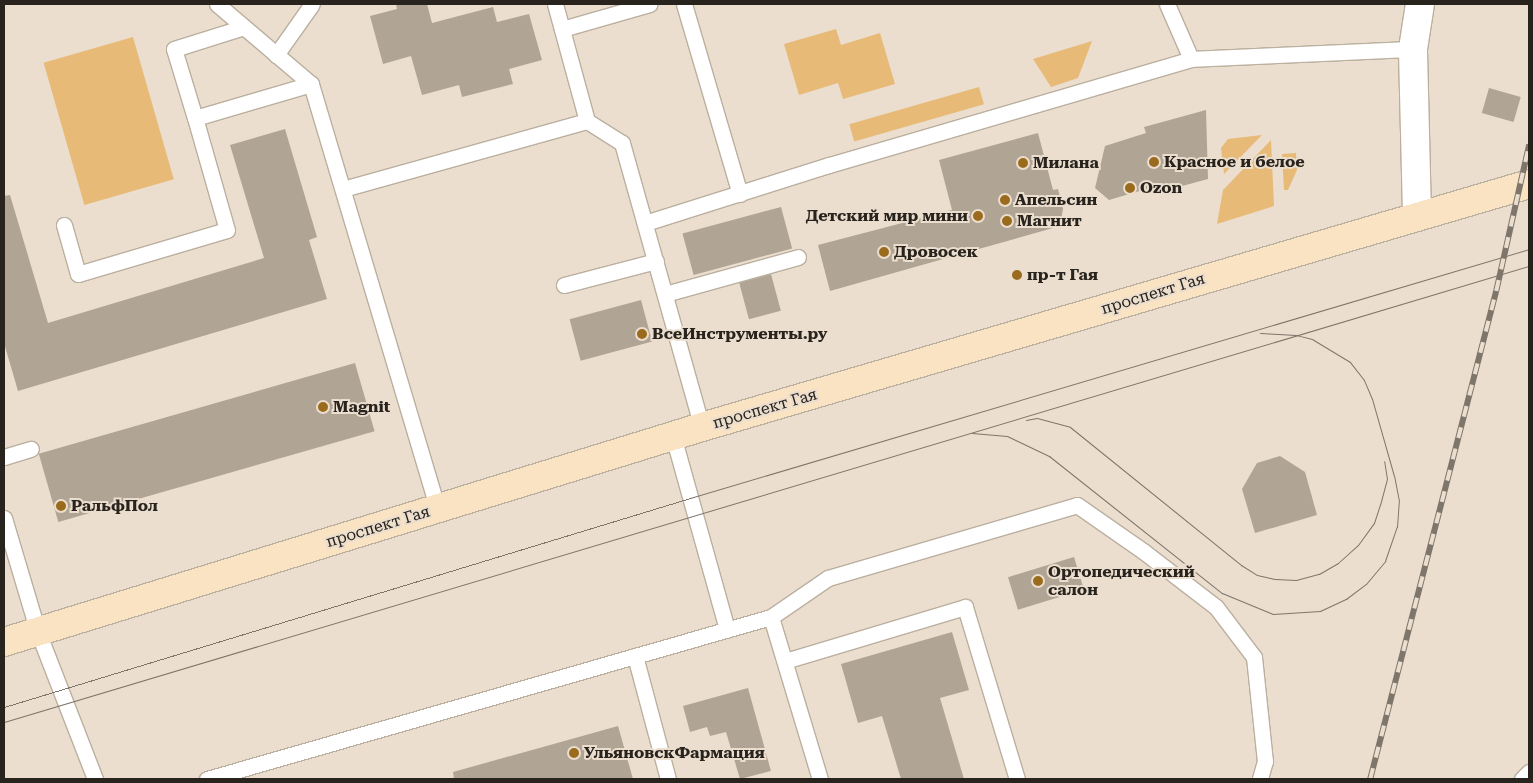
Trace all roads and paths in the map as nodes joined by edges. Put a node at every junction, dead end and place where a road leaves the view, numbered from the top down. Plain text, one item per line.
1 (217, 4) edge
2 (312, 4) edge
3 (555, 4) edge
4 (650, 4) edge
5 (684, 4) edge
6 (1166, 4) edge
7 (1420, 4) edge
8 (244, 27) junction
9 (562, 29) junction
10 (1413, 49) junction
11 (276, 55) junction
12 (1192, 59) junction
13 (311, 84) junction
14 (195, 118) junction
15 (587, 121) junction
16 (1529, 184) edge
17 (343, 189) junction
18 (740, 194) junction
19 (1417, 215) junction
20 (645, 223) junction
21 (64, 225) dead end
22 (798, 257) dead end
23 (656, 261) junction
24 (564, 285) dead end
25 (665, 294) junction
26 (702, 427) junction
27 (673, 436) junction
28 (31, 449) dead end
29 (4, 457) edge
30 (438, 509) junction
31 (4, 518) edge
32 (771, 617) junction
33 (727, 630) junction
34 (38, 632) junction
35 (4, 642) edge
36 (635, 656) junction
37 (784, 661) junction
38 (1529, 772) edge
39 (95, 779) edge
40 (207, 779) edge
41 (668, 779) edge
42 (820, 779) edge
43 (1017, 779) edge
44 (1260, 779) edge
45 (1522, 779) edge

1 - 8 lane
2 - 11 lane
3 - 9 lane
4 - 9 lane
5 - 18 lane
6 - 12 lane
7 - 10 street
8 - 11 lane
8 - 14 lane
9 - 15 lane
10 - 12 lane
10 - 19 street
11 - 13 lane
12 - 18 lane
13 - 14 lane
13 - 17 lane
14 - 21 lane
15 - 17 lane
15 - 20 lane
16 - 19 main road, проспект Гая
17 - 30 lane
18 - 20 lane
19 - 26 main road, проспект Гая
20 - 23 lane
22 - 25 lane
23 - 24 lane
23 - 25 lane
25 - 26 lane
26 - 27 main road, проспект Гая
27 - 30 main road, проспект Гая
27 - 33 lane
28 - 29 lane
30 - 34 main road, проспект Гая
31 - 34 lane
32 - 33 lane
32 - 37 lane
32 - 44 lane
33 - 36 lane
34 - 35 main road, проспект Гая
34 - 39 lane
36 - 40 lane
36 - 41 lane
37 - 42 lane
37 - 43 lane
38 - 45 lane

